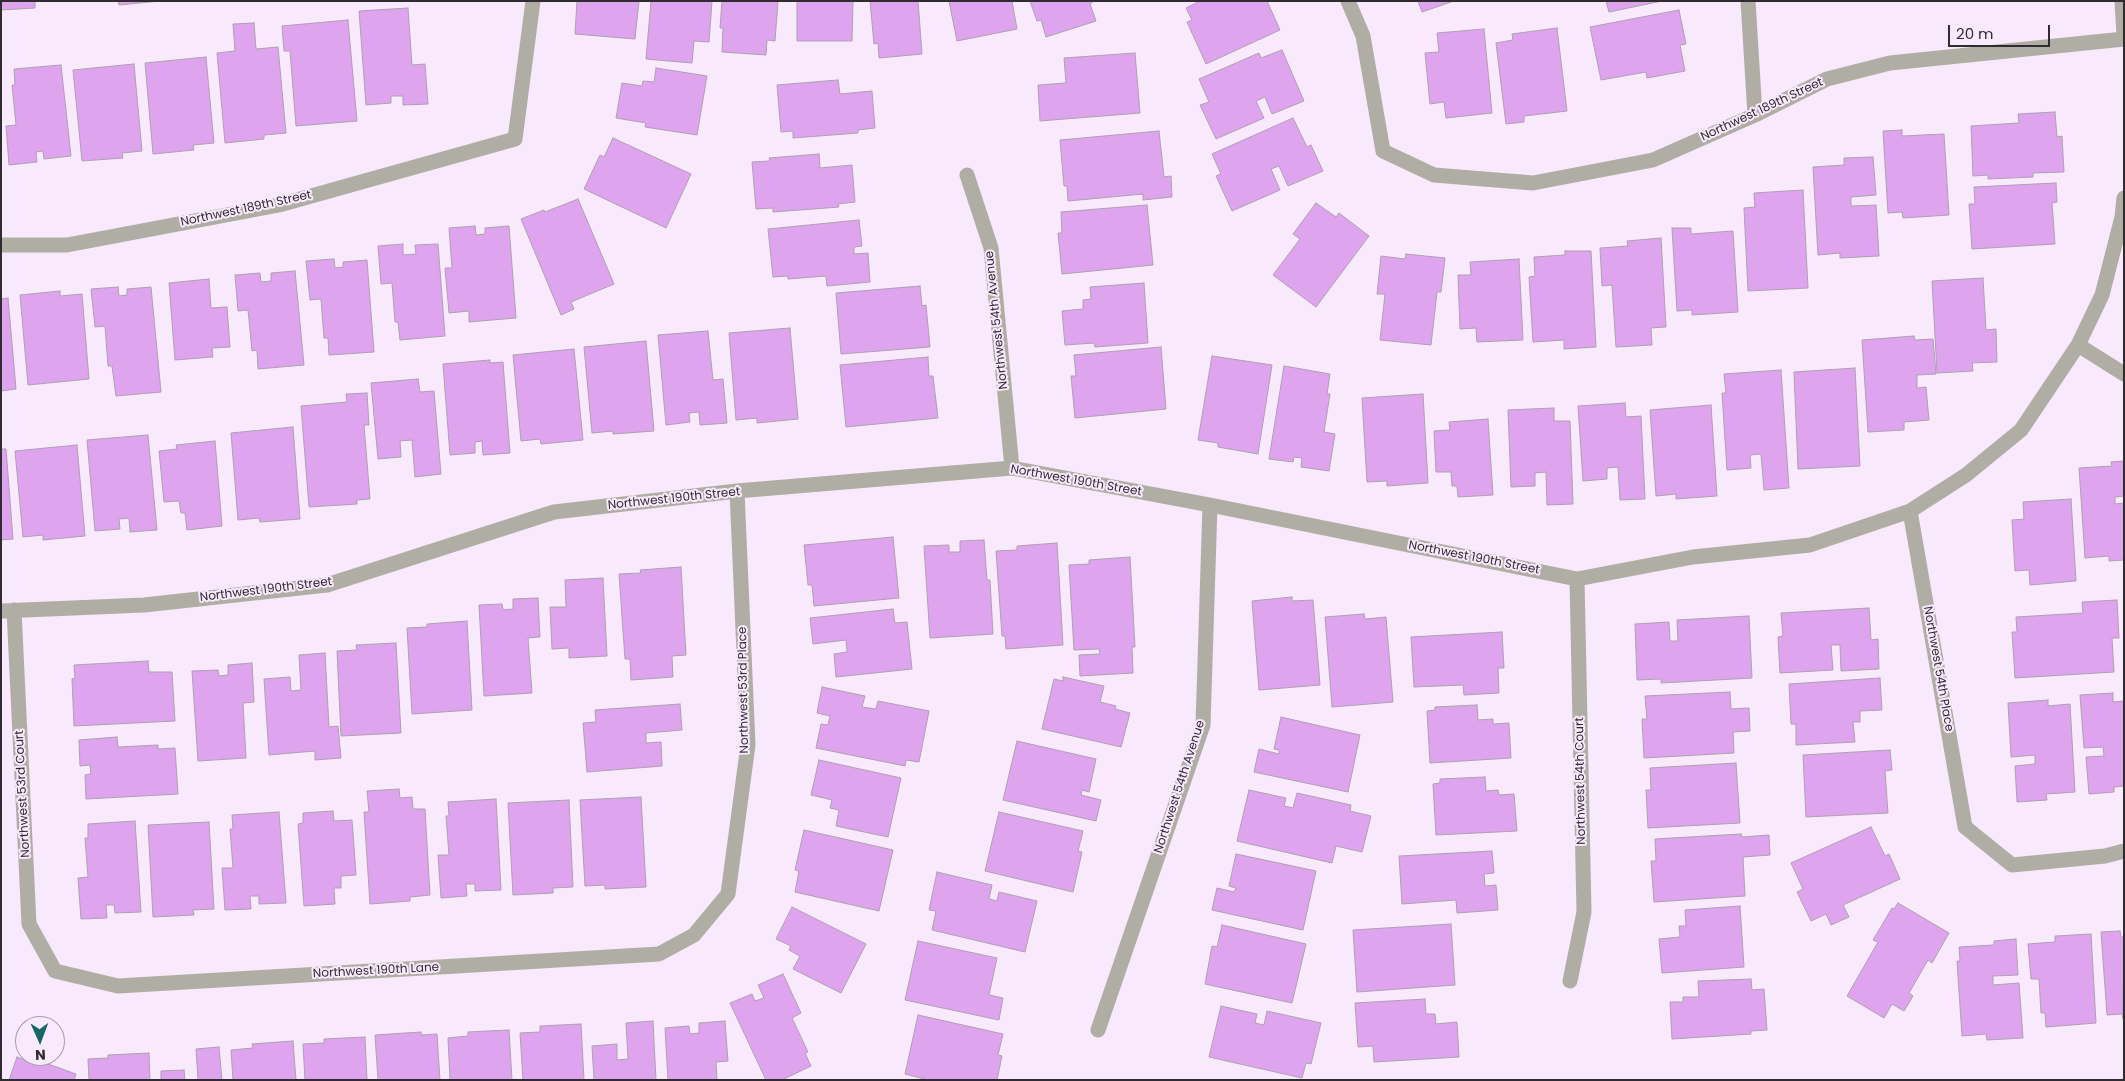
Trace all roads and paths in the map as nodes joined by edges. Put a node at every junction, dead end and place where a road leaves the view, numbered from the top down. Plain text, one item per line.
1 (533, 1) edge
2 (1348, 1) edge
3 (1748, 1) edge
4 (2122, 1) edge
5 (2124, 35) edge
6 (2124, 39) edge
7 (1755, 115) junction
8 (967, 175) dead end
9 (2124, 198) edge
10 (1, 245) edge
11 (2078, 345) junction
12 (2124, 374) edge
13 (1012, 468) junction
14 (738, 491) junction
15 (1210, 505) junction
16 (1910, 511) junction
17 (1577, 579) junction
18 (8, 610) edge
19 (2124, 850) edge
20 (694, 935) joint
21 (55, 971) joint
22 (1570, 981) dead end
23 (1098, 1030) dead end

1 - 10 street, Northwest 189th Street
2 - 7 street, Northwest 189th Street
3 - 7 street
4 - 5 street
6 - 7 street, Northwest 189th Street
8 - 13 street, Northwest 54th Avenue
9 - 11 street, Northwest 190th Street
11 - 12 street
11 - 16 street, Northwest 190th Street
13 - 14 street, Northwest 190th Street
13 - 15 street, Northwest 190th Street
14 - 18 street, Northwest 190th Street
14 - 20 street, Northwest 53rd Place
15 - 17 street, Northwest 190th Street
15 - 23 street, Northwest 54th Avenue
16 - 17 street, Northwest 190th Street
16 - 19 street, Northwest 54th Place
17 - 22 street, Northwest 54th Court
18 - 21 street, Northwest 53rd Court
20 - 21 street, Northwest 190th Lane

